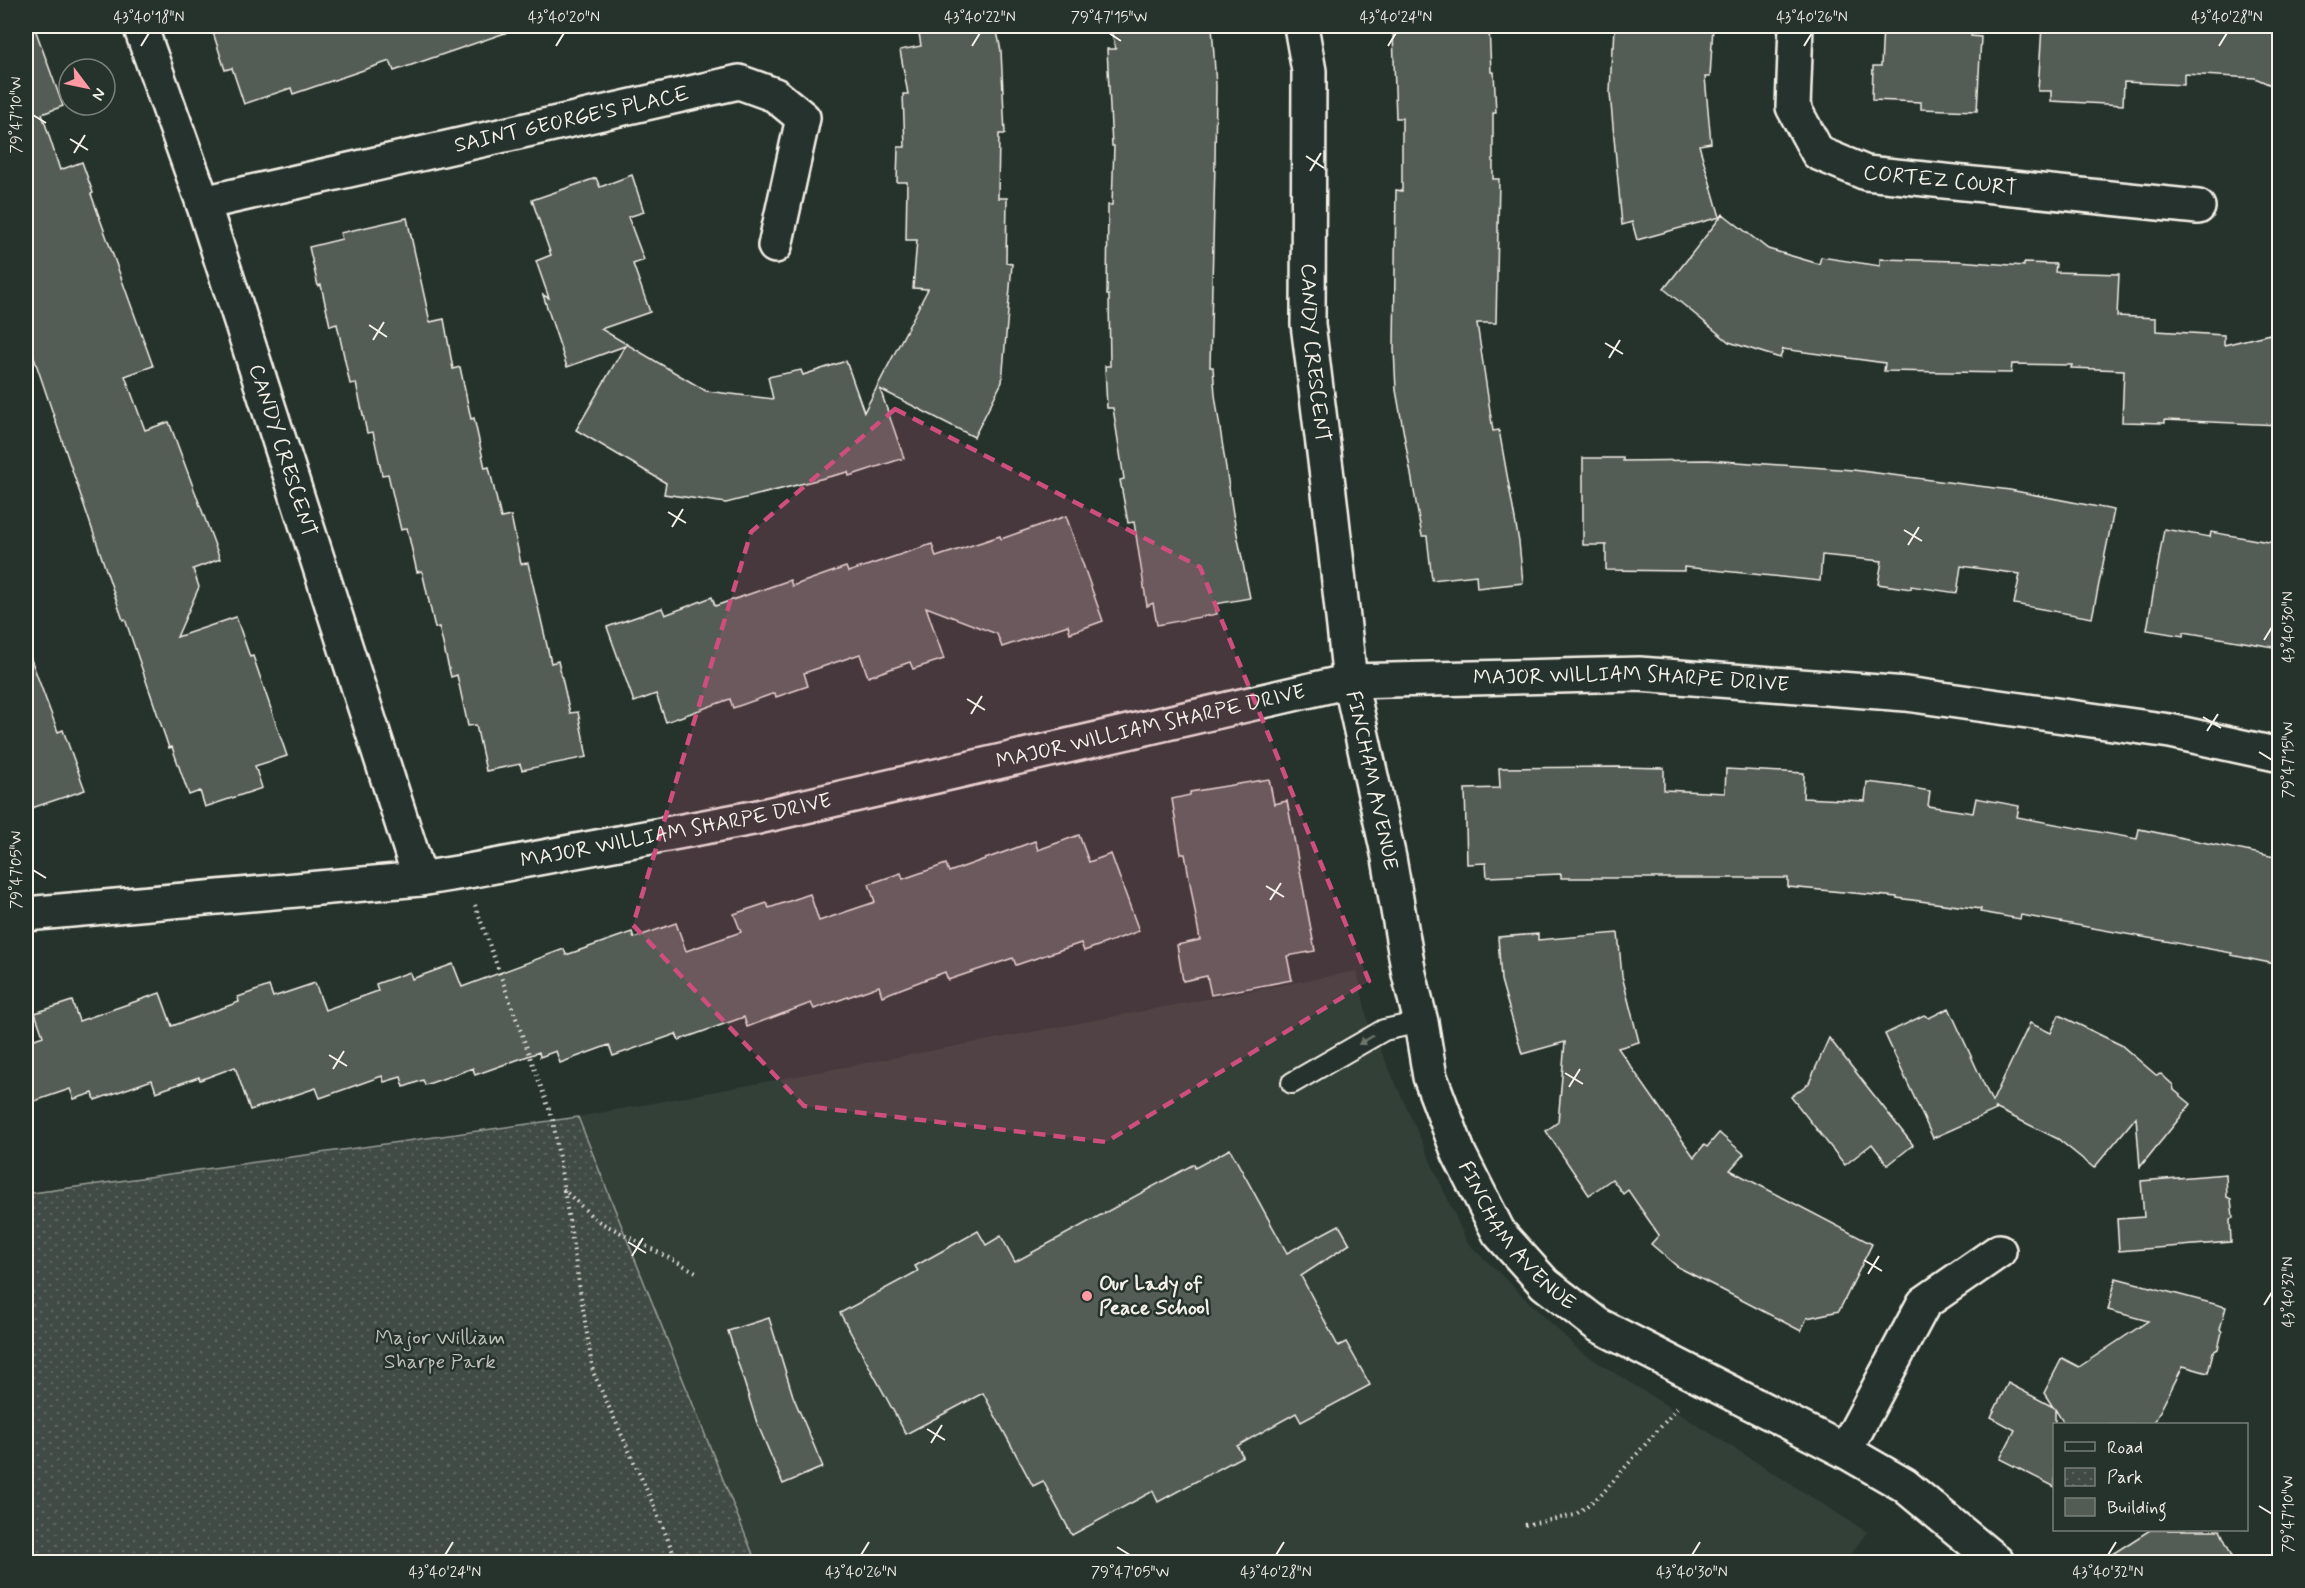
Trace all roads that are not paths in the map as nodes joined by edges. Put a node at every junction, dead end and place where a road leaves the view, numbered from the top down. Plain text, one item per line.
1 (140, 26) edge
2 (1301, 26) edge
3 (1796, 26) edge
4 (203, 203) junction
5 (2198, 207) dead end
6 (775, 246) dead end
7 (1350, 681) junction
8 (2280, 755) edge
9 (420, 879) junction
10 (26, 914) edge
11 (1421, 1022) junction
12 (1292, 1083) dead end
13 (2000, 1251) dead end
14 (1845, 1451) junction
15 (1997, 1563) edge

1 - 4 street, CANDY CRESCENT
2 - 7 street, CANDY CRESCENT
3 - 5 street, CORTEZ COURT
4 - 6 street, SAINT GEORGE'S PLACE
4 - 9 street, CANDY CRESCENT
7 - 8 street, MAJOR WILLIAM SHARPE DRIVE
7 - 9 street, MAJOR WILLIAM SHARPE DRIVE
7 - 11 street, FINCHAM AVENUE
9 - 10 street, MAJOR WILLIAM SHARPE DRIVE
11 -> 12 lane
11 - 14 street, FINCHAM AVENUE
13 - 14 street
14 - 15 street, FINCHAM AVENUE

